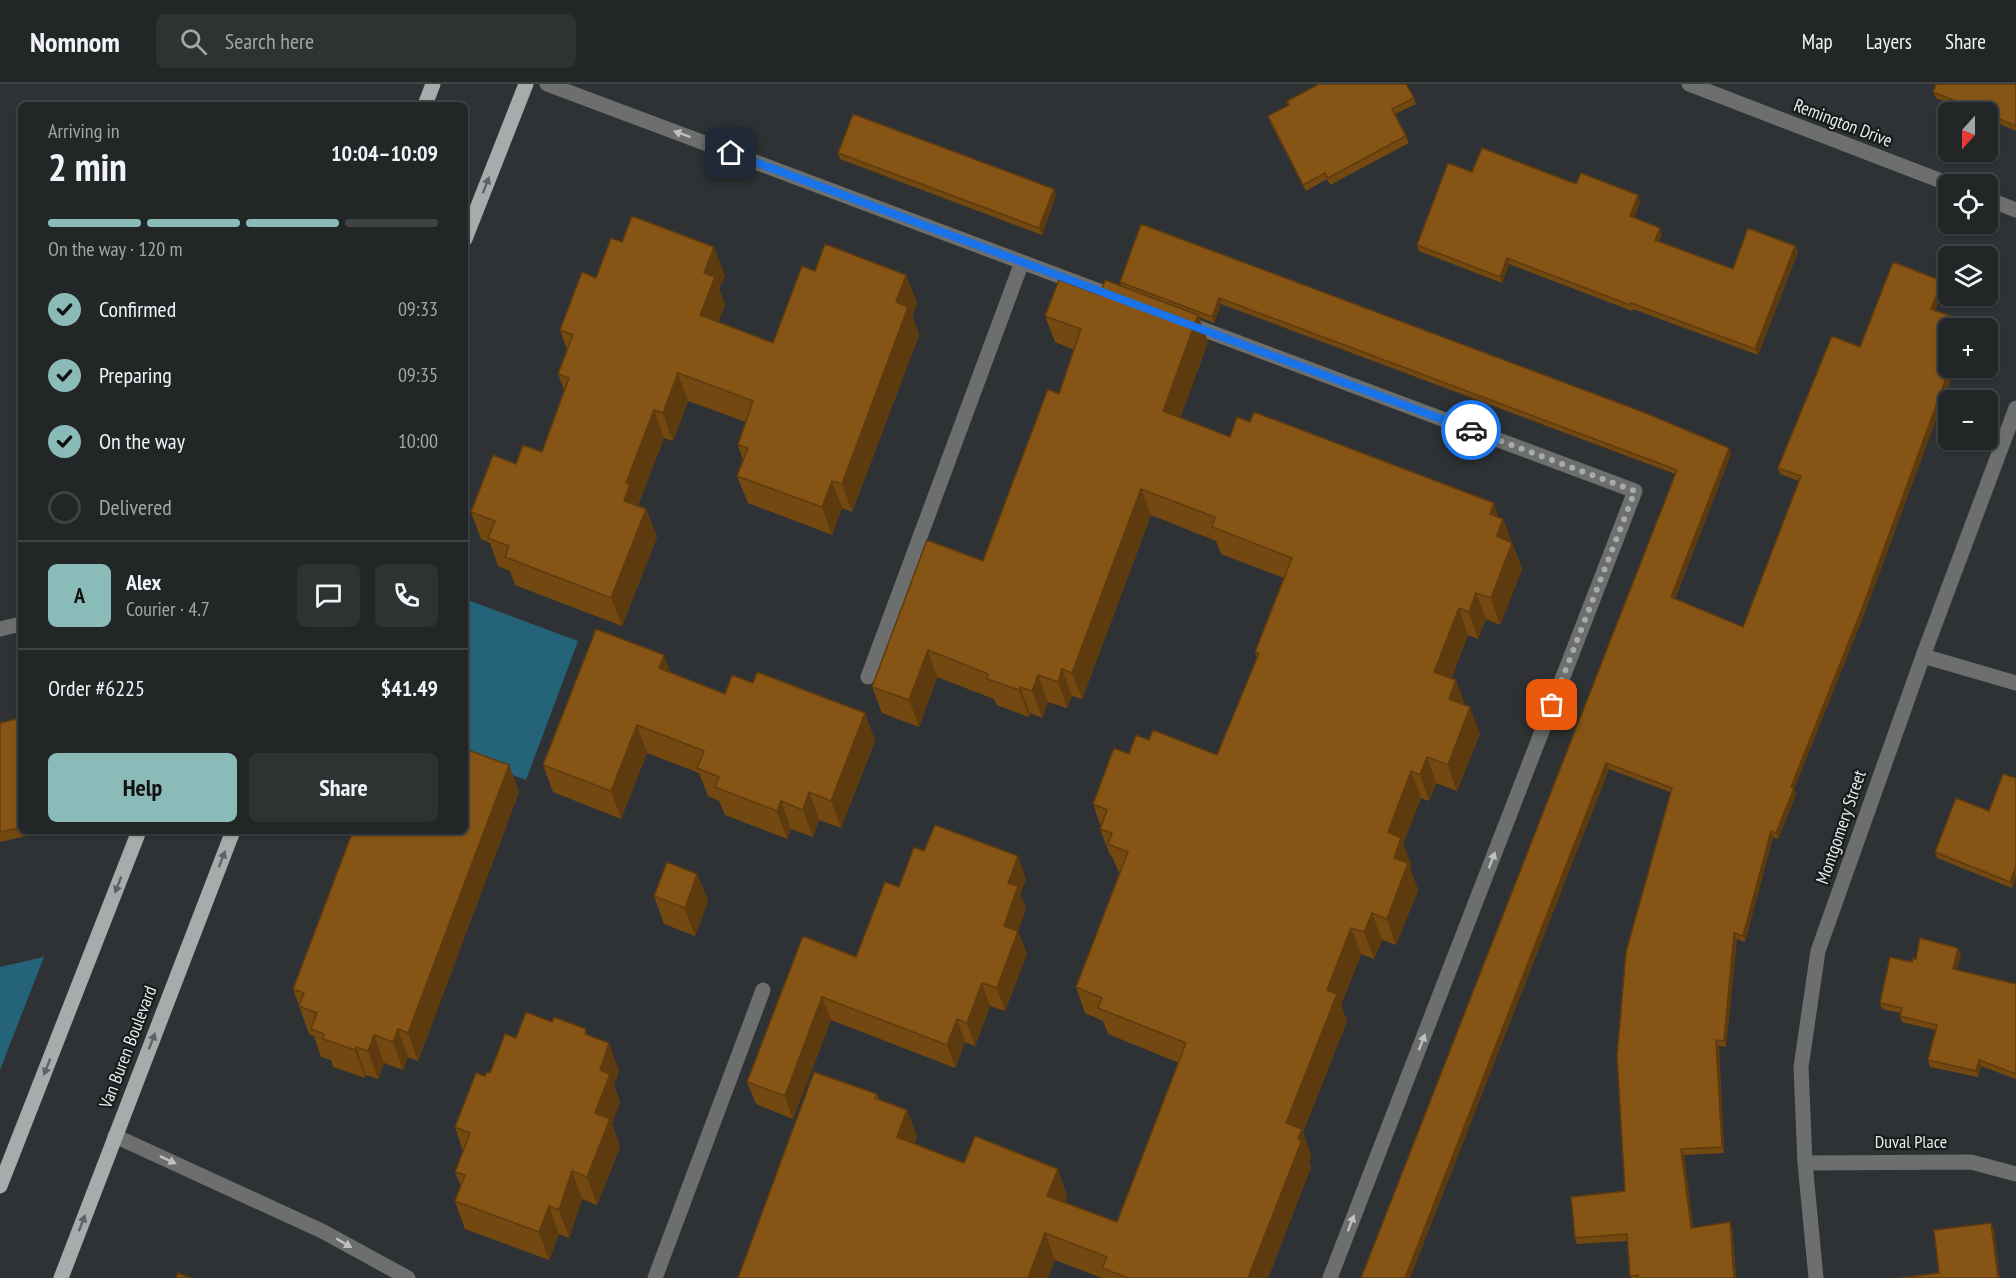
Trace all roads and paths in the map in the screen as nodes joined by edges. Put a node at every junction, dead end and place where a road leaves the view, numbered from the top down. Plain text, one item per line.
1 (433, 84) edge
2 (526, 84) edge
3 (548, 84) edge
4 (1689, 84) edge
5 (426, 102) edge
6 (1938, 180) edge
7 (1998, 203) edge
8 (2016, 210) edge
9 (468, 231) edge
10 (1022, 262) junction
11 (1134, 303) edge
12 (1167, 316) edge
13 (2016, 408) edge
14 (18, 625) edge
15 (0, 629) edge
16 (1923, 656) junction
17 (868, 677) dead end
18 (2016, 683) edge
19 (138, 834) edge
20 (232, 834) edge
21 (763, 990) dead end
22 (115, 1136) junction
23 (1805, 1163) junction
24 (2016, 1174) edge
25 (0, 1186) edge
26 (61, 1278) edge
27 (408, 1278) edge
28 (655, 1278) edge
29 (1330, 1278) edge
30 (1816, 1278) edge

1 - 5 main road
9 -> 2 main road
10 -> 3 street
4 - 6 street, Remington Drive
7 - 8 street
10 - 11 street
10 - 17 street
29 -> 12 street
13 - 16 street, Montgomery Street
14 - 15 street
16 - 18 street
16 - 23 street, Montgomery Street
19 -> 25 main road
22 -> 20 main road, Van Buren Boulevard
21 - 28 street
26 -> 22 main road, Van Buren Boulevard
22 -> 27 street
23 - 24 street, Duval Place
23 - 30 street, Montgomery Street

